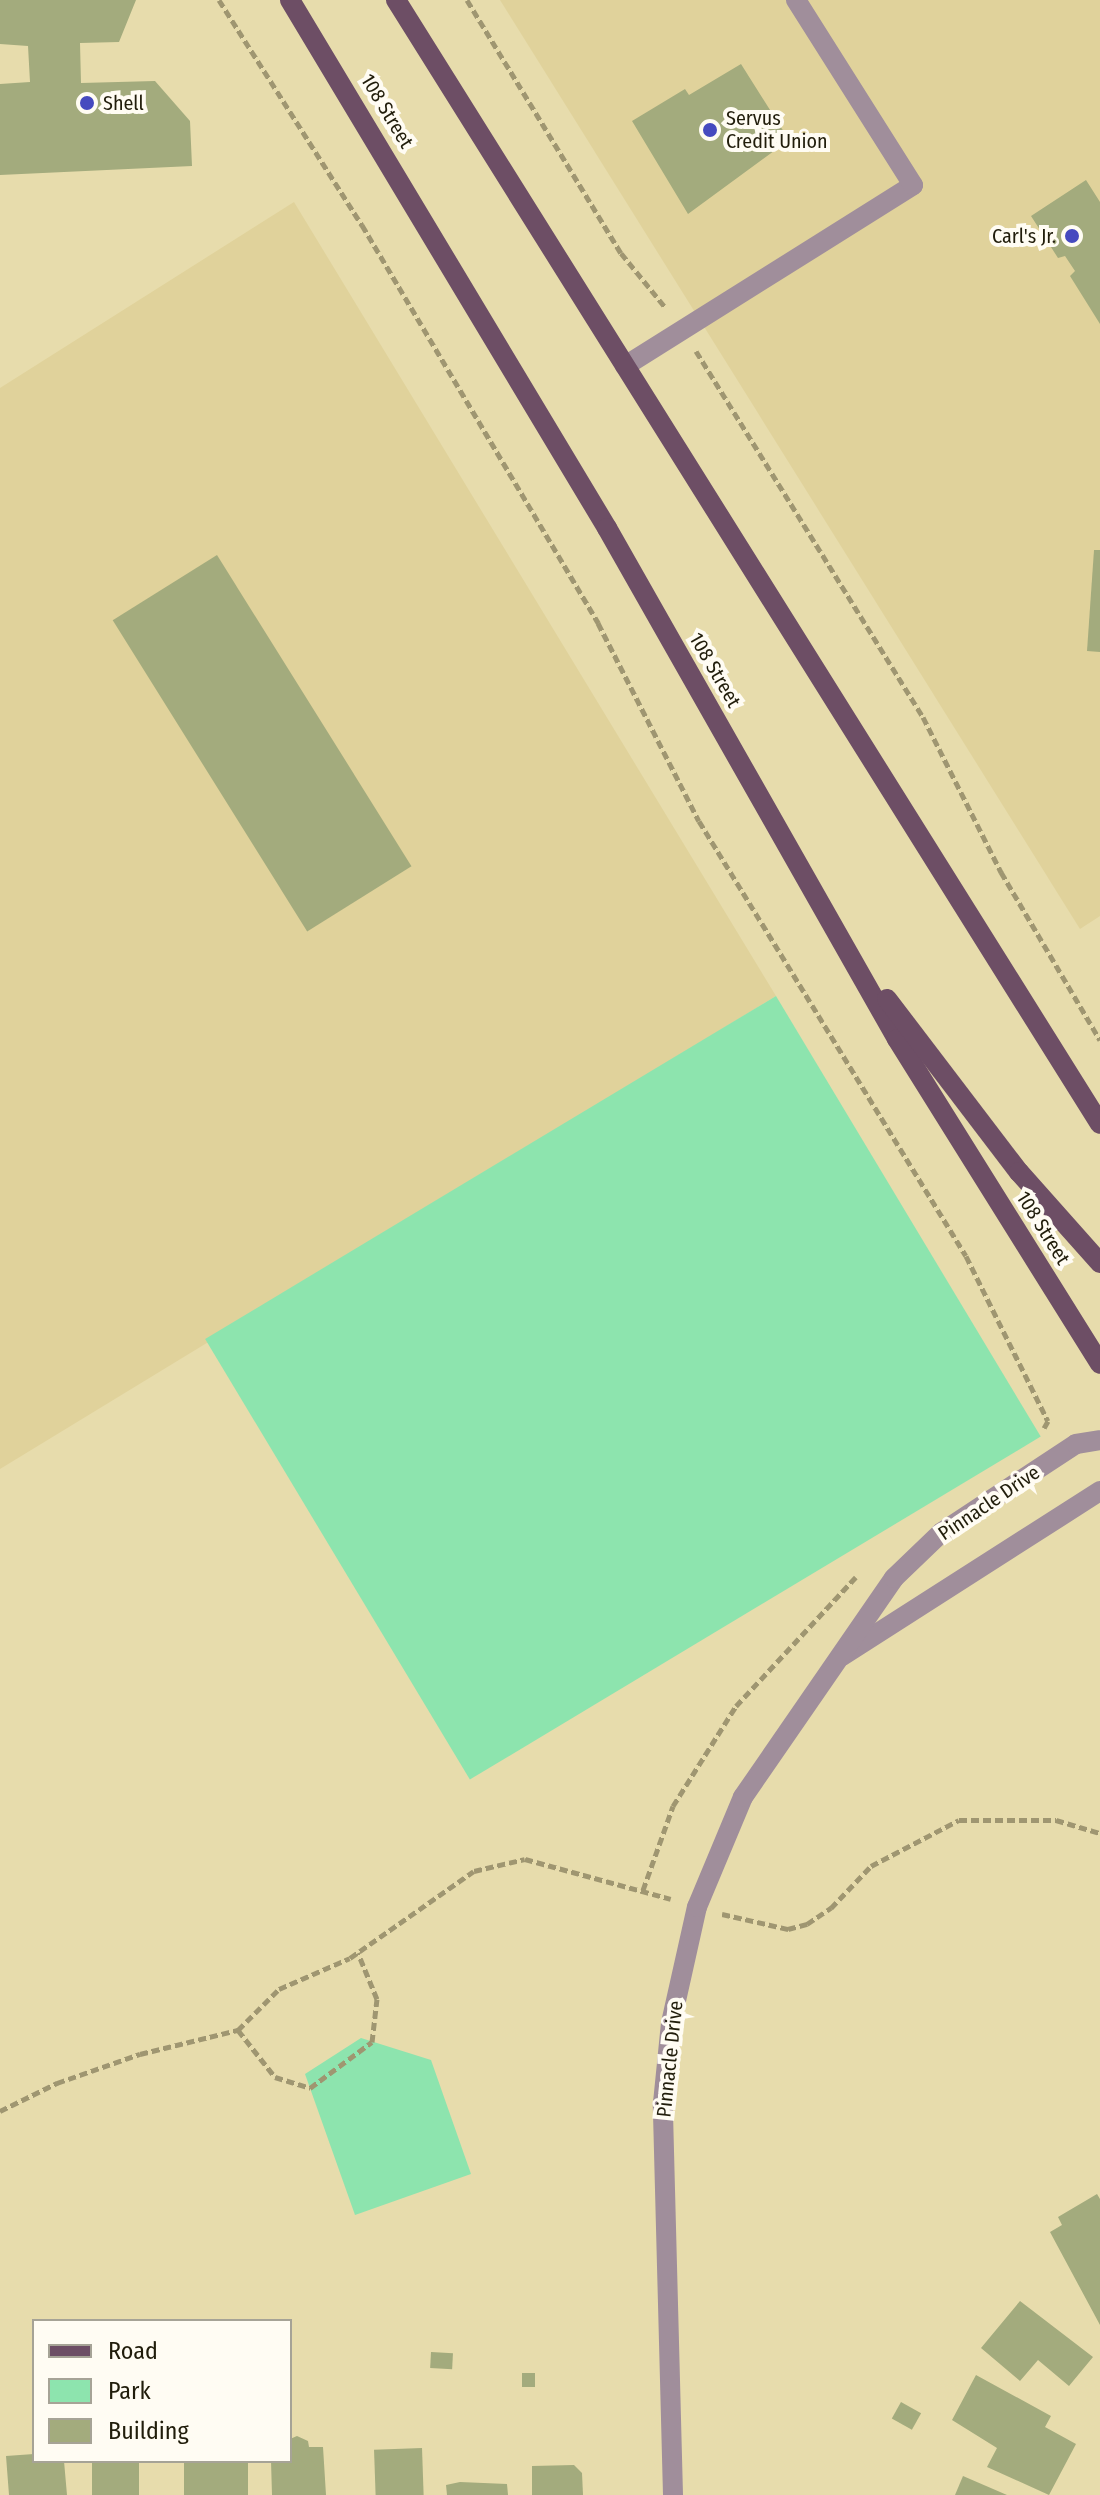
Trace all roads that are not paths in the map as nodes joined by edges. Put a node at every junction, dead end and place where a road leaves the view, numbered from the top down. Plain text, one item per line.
1 (290, 0) edge
2 (396, 0) edge
3 (796, 0) edge
4 (625, 366) junction
5 (838, 935) junction
6 (1100, 1124) edge
7 (1100, 1263) edge
8 (1100, 1364) edge
9 (1100, 1440) edge
10 (1100, 1491) edge
11 (832, 1662) junction
12 (673, 2495) edge

1 - 5 main road, 108 Street
2 - 4 main road
3 - 4 street
4 - 6 main road
5 - 7 main road
5 - 8 main road, 108 Street
9 - 11 street, Pinnacle Drive
10 - 11 street, Pinnacle Drive
11 - 12 street, Pinnacle Drive

